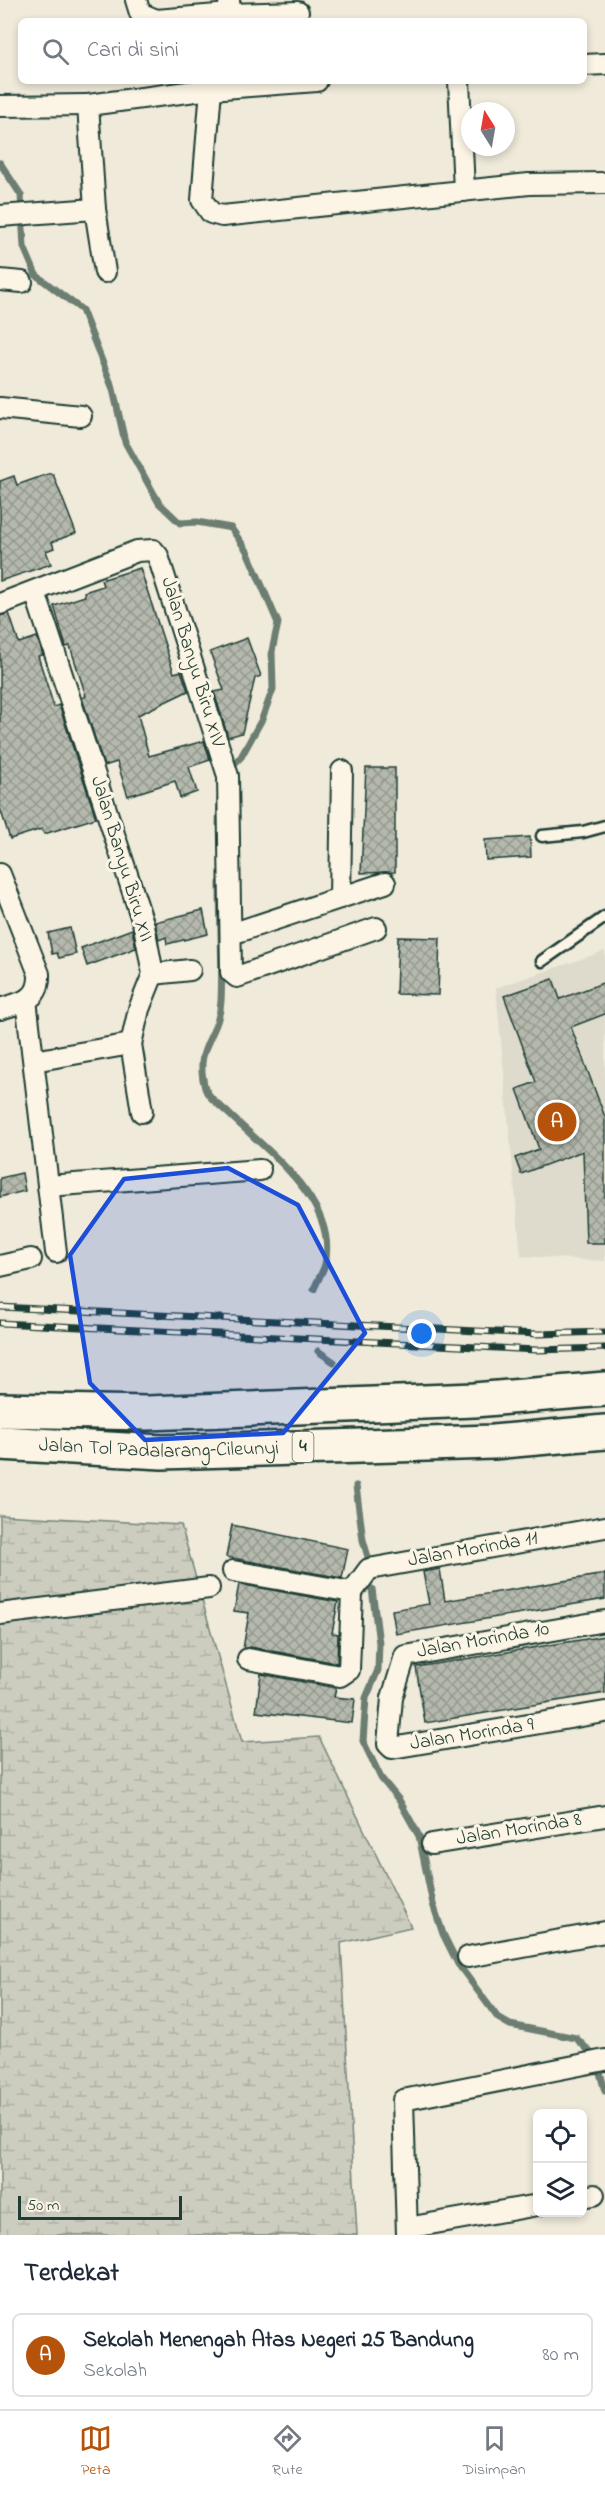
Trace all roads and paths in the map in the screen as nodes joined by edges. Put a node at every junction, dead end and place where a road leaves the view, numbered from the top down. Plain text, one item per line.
1 (136, 0) edge
2 (229, 7) edge
3 (298, 12) dead end
4 (151, 18) edge
5 (167, 18) edge
6 (605, 64) edge
7 (587, 65) edge
8 (277, 84) edge
9 (459, 84) edge
10 (211, 89) junction
11 (88, 105) junction
12 (0, 106) edge
13 (605, 183) edge
14 (464, 191) junction
15 (95, 209) junction
16 (4, 216) edge
17 (105, 272) dead end
18 (0, 280) edge
19 (22, 282) dead end
20 (0, 408) edge
21 (81, 416) dead end
22 (35, 592) junction
23 (0, 604) edge
24 (342, 771) dead end
25 (605, 826) edge
26 (542, 836) dead end
27 (0, 874) edge
28 (385, 883) dead end
29 (340, 898) junction
30 (605, 917) edge
31 (376, 928) dead end
32 (231, 934) junction
33 (542, 961) dead end
34 (190, 970) dead end
35 (153, 974) junction
36 (26, 1000) junction
37 (0, 1009) edge
38 (131, 1044) junction
39 (45, 1059) dead end
40 (142, 1112) dead end
41 (260, 1170) dead end
42 (48, 1186) junction
43 (56, 1252) dead end
44 (31, 1259) dead end
45 (0, 1266) edge
46 (605, 1389) edge
47 (0, 1410) edge
48 (605, 1432) edge
49 (0, 1443) edge
50 (605, 1527) edge
51 (232, 1572) dead end
52 (209, 1588) dead end
53 (352, 1592) junction
54 (0, 1614) edge
55 (605, 1621) edge
56 (248, 1659) dead end
57 (392, 1698) joint
58 (605, 1712) edge
59 (605, 1816) edge
60 (432, 1844) dead end
61 (605, 1932) edge
62 (468, 1957) dead end
63 (595, 2062) edge
64 (533, 2206) edge
65 (407, 2231) edge

1 - 4 street
2 - 3 street
2 - 5 street
6 - 7 street
8 - 10 street
9 - 14 street
10 - 11 street
10 - 14 street
11 - 12 street
11 - 15 street
13 - 14 street
15 - 16 street
15 - 17 street
18 - 19 street
20 - 21 street
22 - 23 street
22 - 32 street, Jalan Banyu Biru XIV
22 - 35 street, Jalan Banyu Biru XII
24 - 29 street
25 - 26 lane
27 - 36 street
28 - 29 street
29 - 32 street
30 - 33 lane
31 - 32 street, Jalan Banyu Biru XIV
34 - 35 street
35 - 38 street
36 - 37 street
36 - 42 street
38 - 39 street
38 - 40 street
41 - 42 street
42 - 43 street
44 - 45 street
46 - 47 highway, Jalan Tol Padalarang–Cileunyi / 4
48 - 49 highway, Jalan Tol Padalarang–Cileunyi / 4
50 - 53 street, Jalan Morinda 11
51 - 53 street
52 - 54 street
53 - 56 street
55 - 57 street, Jalan Morinda 10
57 - 58 street, Jalan Morinda 9
59 - 60 street, Jalan Morinda 8
61 - 62 street
63 - 65 street
64 - 65 street

